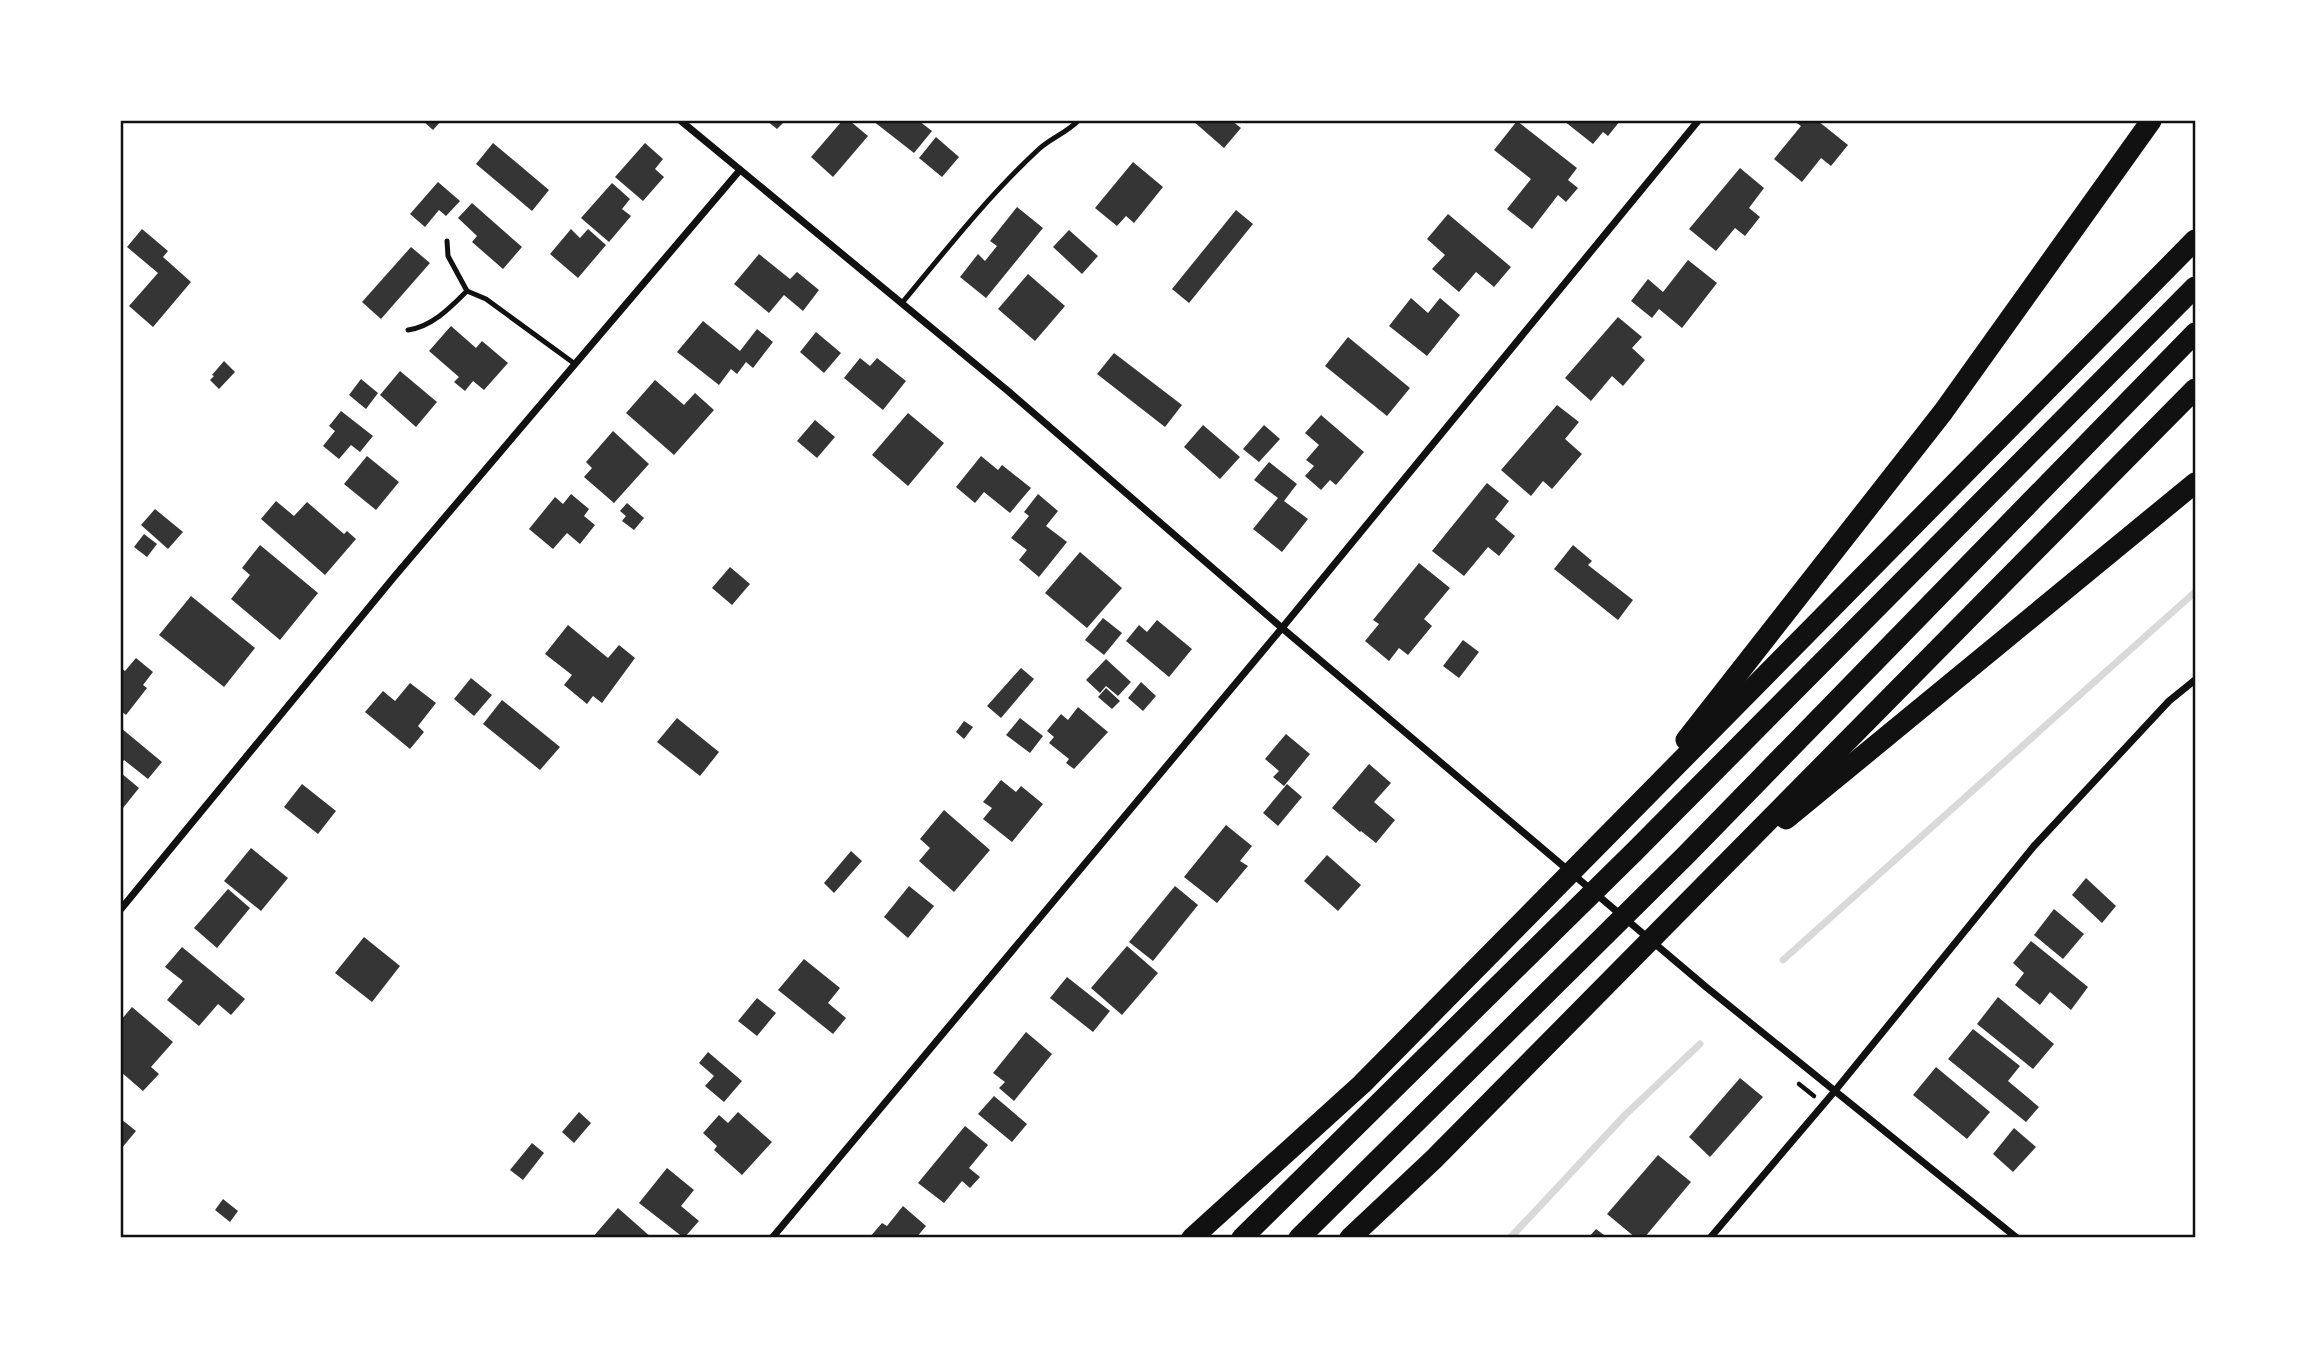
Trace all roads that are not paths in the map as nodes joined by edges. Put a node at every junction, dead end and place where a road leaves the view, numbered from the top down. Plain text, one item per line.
1 (681, 121) edge
2 (1078, 121) edge
3 (1698, 121) edge
4 (2151, 121) edge
5 (740, 170) junction
6 (2195, 240) edge
7 (447, 241) dead end
8 (2195, 287) edge
9 (467, 291) junction
10 (902, 303) junction
11 (408, 330) dead end
12 (2195, 333) edge
13 (575, 364) junction
14 (2195, 389) edge
15 (2195, 483) edge
16 (1282, 628) junction
17 (2195, 680) edge
18 (1624, 818) junction
19 (1698, 891) junction
20 (121, 909) edge
21 (1834, 1092) junction
22 (772, 1238) edge
23 (1192, 1238) edge
24 (1242, 1238) edge
25 (1299, 1238) edge
26 (1350, 1238) edge
27 (1710, 1238) edge
28 (2017, 1238) edge

1 - 5 street
2 - 10 lane
3 - 16 street
4 - 18 highway
5 - 10 street
5 - 13 street
6 - 18 highway
7 - 9 lane
8 - 24 highway
9 - 11 lane
9 - 13 lane
10 - 16 street
12 - 25 highway
13 - 20 street
14 - 19 highway
15 - 19 highway
16 - 21 street
16 - 22 street
17 - 21 street
18 - 23 highway
19 - 26 highway
21 - 27 street
21 - 28 street

